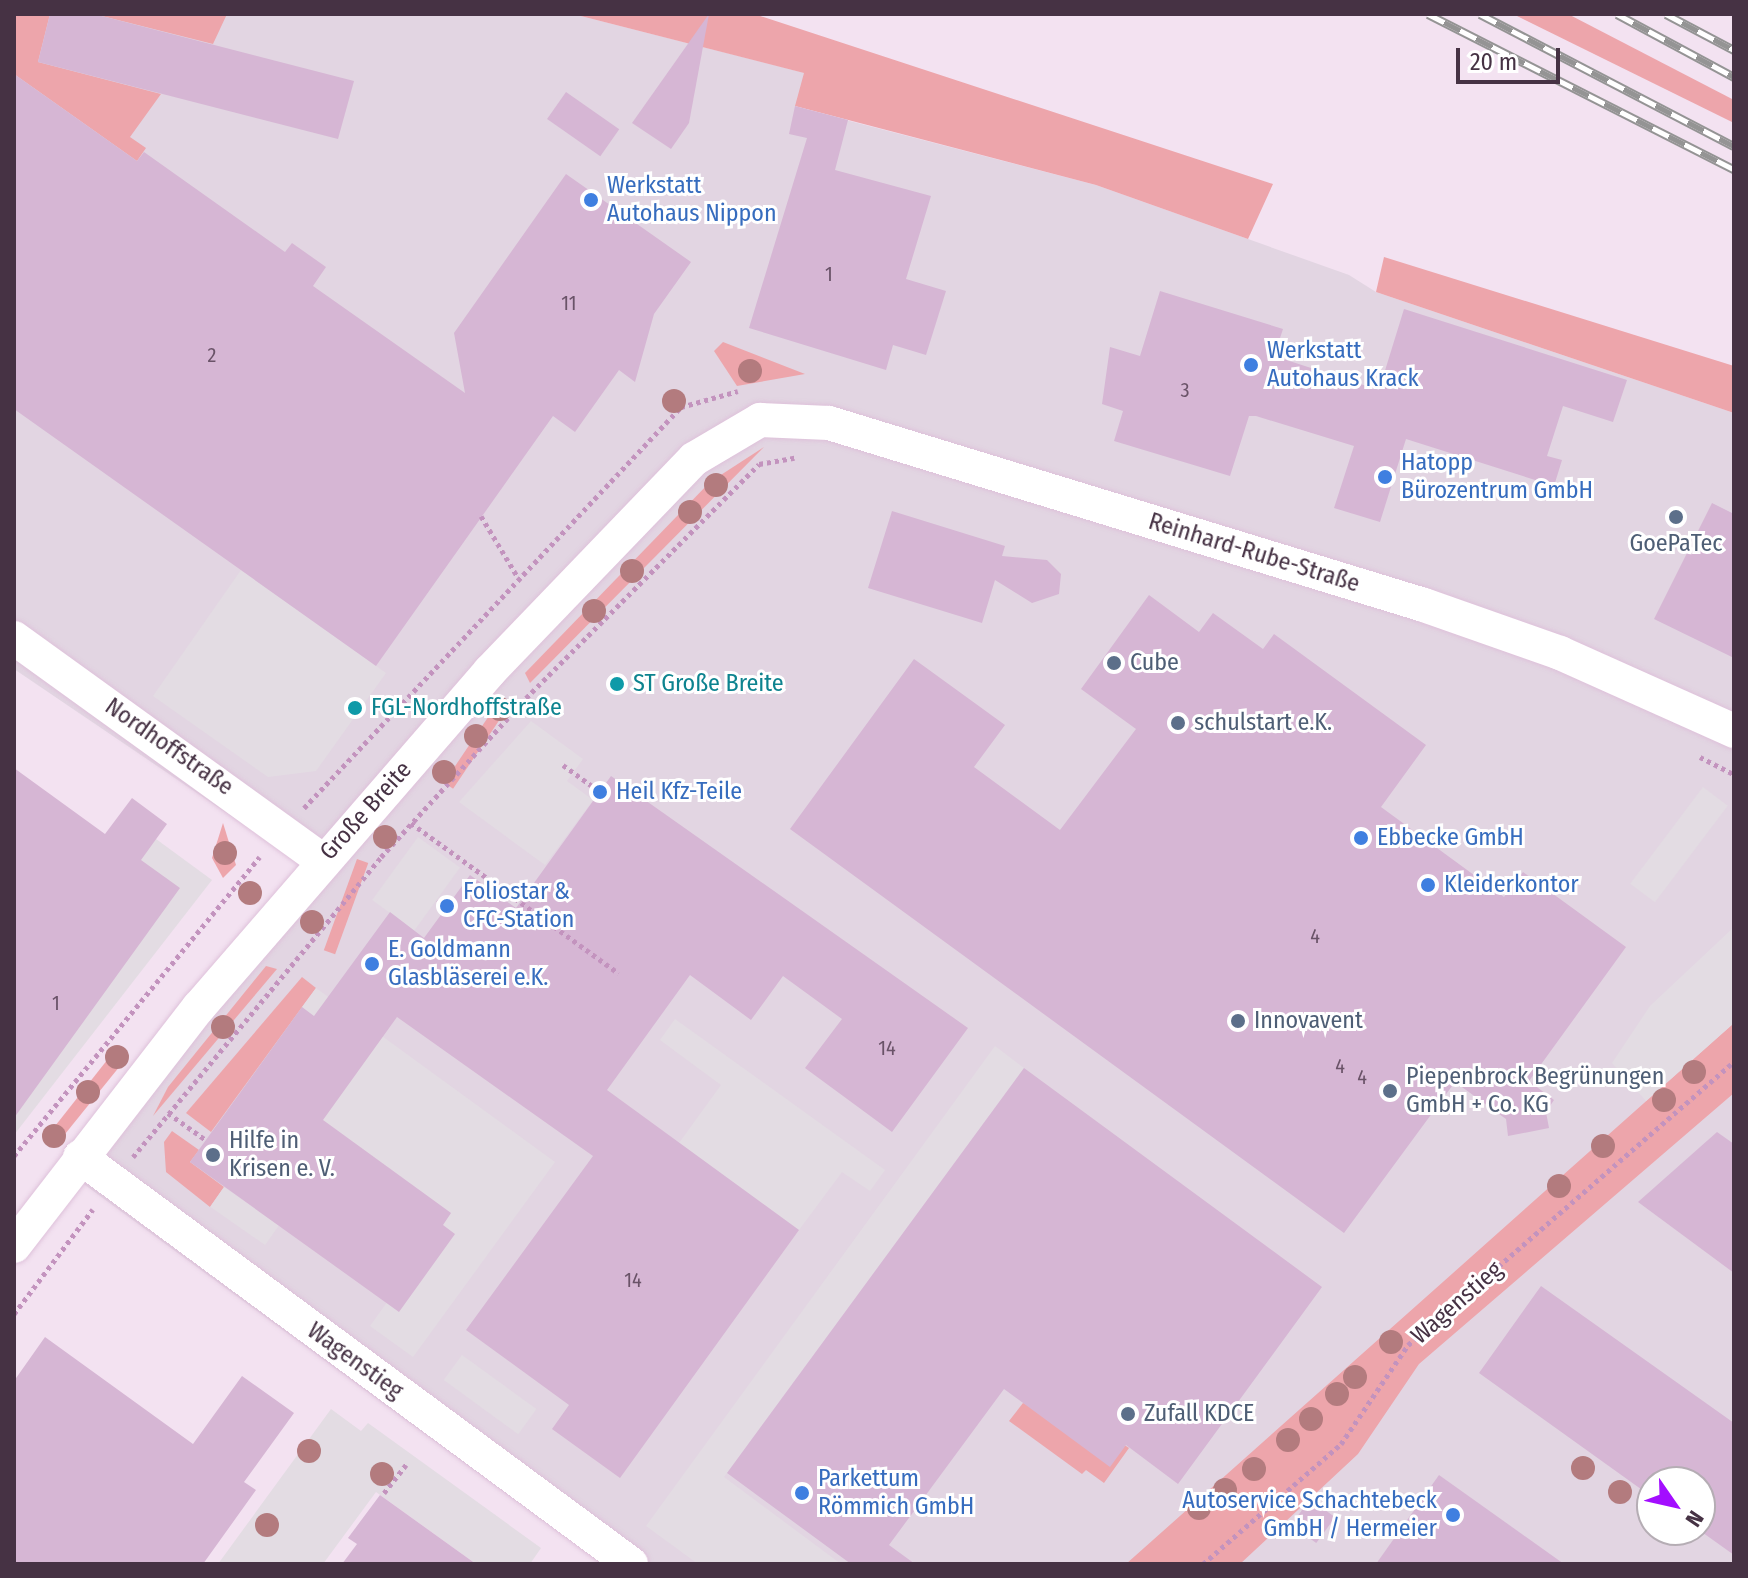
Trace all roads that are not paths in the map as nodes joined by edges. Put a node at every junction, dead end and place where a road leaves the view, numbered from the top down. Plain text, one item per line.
1 (760, 420) joint
2 (14, 638) edge
3 (1734, 731) edge
4 (322, 860) junction
5 (80, 1157) junction
6 (14, 1246) edge
7 (631, 1564) edge

1 - 3 street, Reinhard-Rube-Straße
1 - 4 street, Große Breite
2 - 4 street, Nordhoffstraße
4 - 5 street, Große Breite
5 - 6 street, Große Breite
5 - 7 street, Wagenstieg

